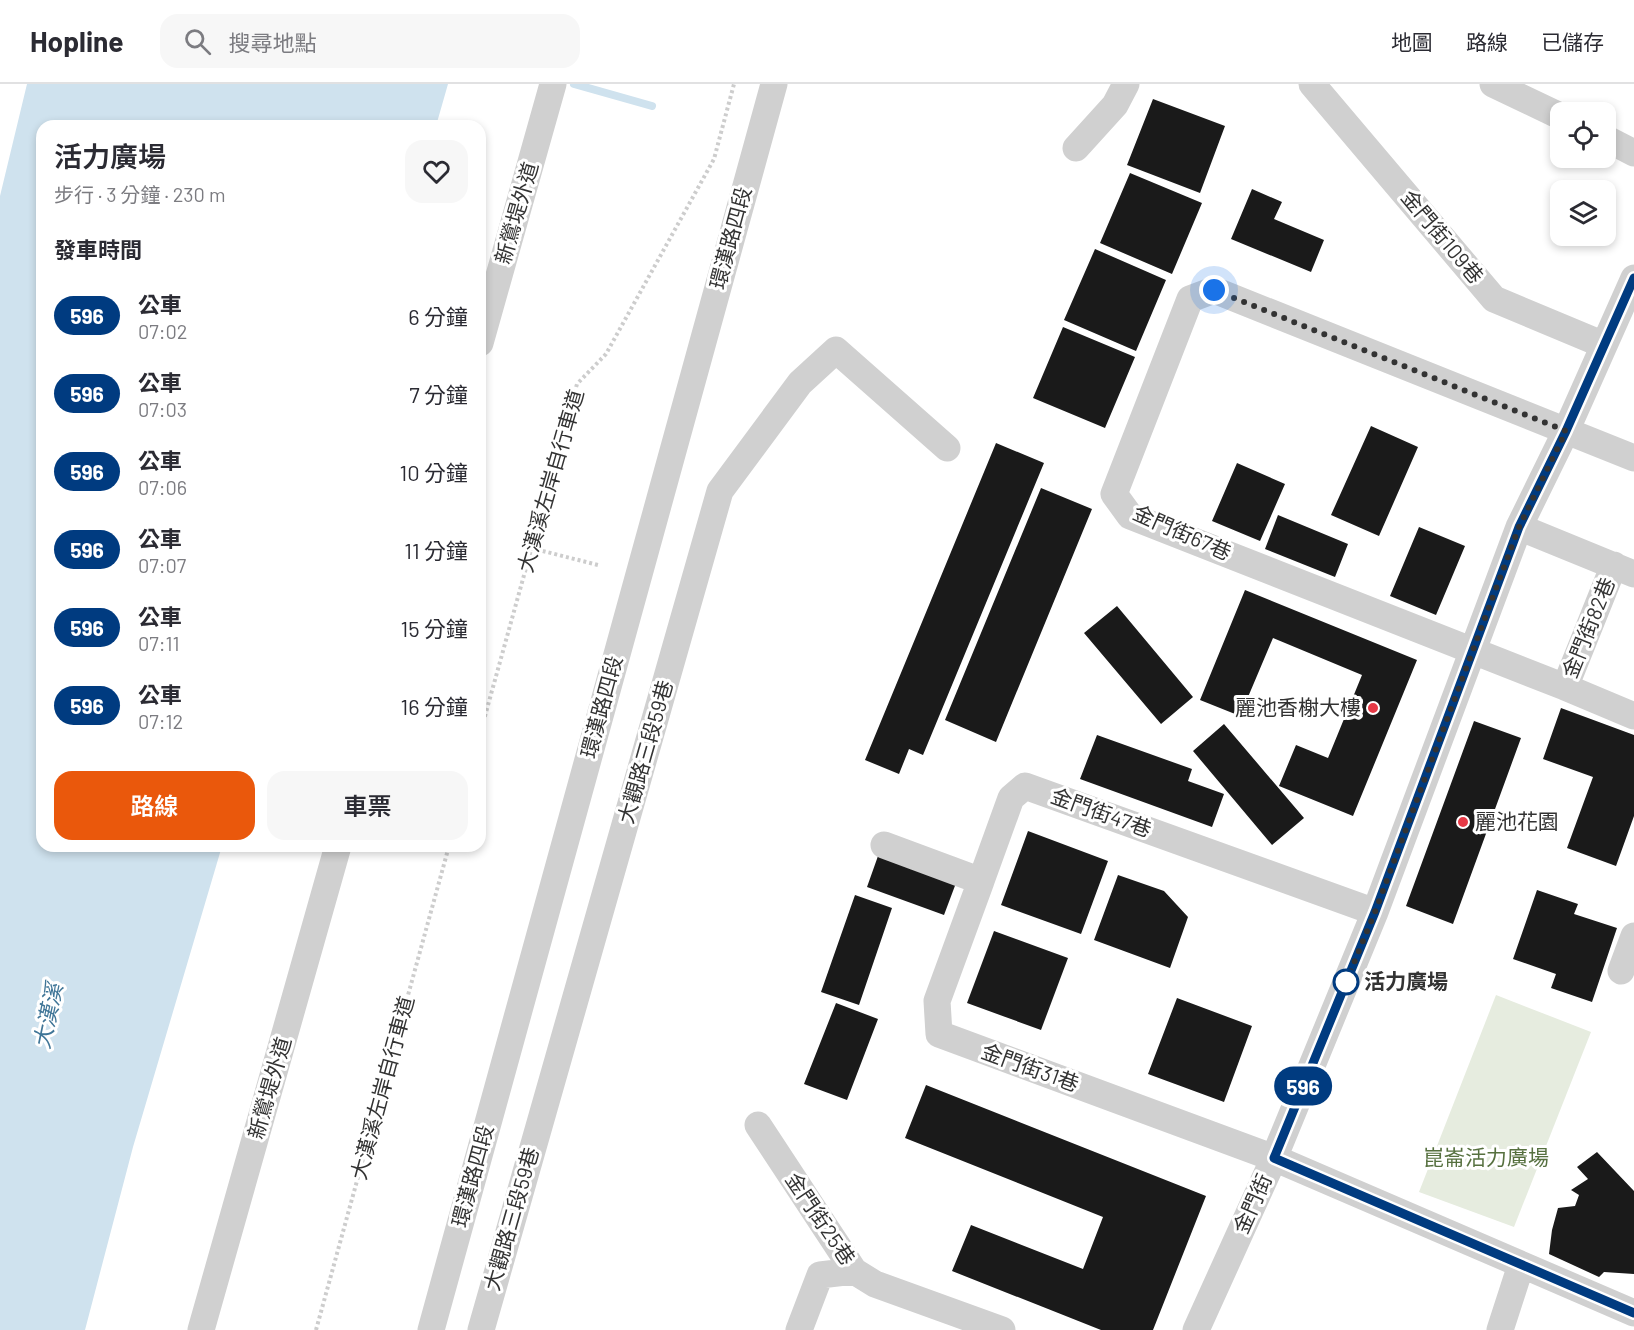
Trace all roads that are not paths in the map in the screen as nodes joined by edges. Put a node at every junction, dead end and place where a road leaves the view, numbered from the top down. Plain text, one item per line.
1 (554, 84) edge
2 (774, 84) edge
3 (1126, 84) edge
4 (1312, 84) edge
5 (1493, 84) edge
6 (1550, 111) edge
7 (1616, 144) edge
8 (1076, 148) dead end
9 (1634, 153) edge
10 (1634, 278) edge
11 (486, 322) edge
12 (1604, 345) junction
13 (1566, 431) junction
14 (947, 448) dead end
15 (1634, 458) edge
16 (1519, 527) junction
17 (1624, 569) edge
18 (1474, 650) junction
19 (1565, 687) junction
20 (1634, 716) edge
21 (884, 845) dead end
22 (336, 852) edge
23 (981, 881) junction
24 (1375, 912) junction
25 (1634, 936) edge
26 (1621, 971) dead end
27 (758, 1125) dead end
28 (1274, 1158) junction
29 (1521, 1265) junction
30 (854, 1271) junction
31 (1634, 1313) edge
32 (201, 1330) edge
33 (431, 1330) edge
34 (481, 1330) edge
35 (799, 1330) edge
36 (1002, 1330) edge
37 (1196, 1330) edge
38 (1500, 1330) edge

1 - 11 street, 新鶯堤外道
2 - 33 street, 環漢路四段
3 - 8 street
4 - 12 street, 金門街109巷
5 - 6 street
7 - 9 street
10 - 12 street, 金門街
12 - 13 street, 金門街
13 - 15 street
13 - 16 street, 金門街
13 - 18 street, 金門街67巷
14 - 34 street, 大觀路三段59巷
16 - 17 street
16 - 18 street, 金門街
17 - 19 street, 金門街82巷
18 - 19 street
18 - 24 street, 金門街
19 - 20 street, 金門街82巷
21 - 23 street
22 - 32 street, 新鶯堤外道
23 - 24 street, 金門街47巷
23 - 28 street, 金門街31巷
24 - 28 street, 金門街
25 - 26 street
27 - 30 street, 金門街25巷
28 - 29 street
28 - 37 street, 金門街
29 - 31 street
29 - 38 street
30 - 35 street
30 - 36 street, 金門街25巷

